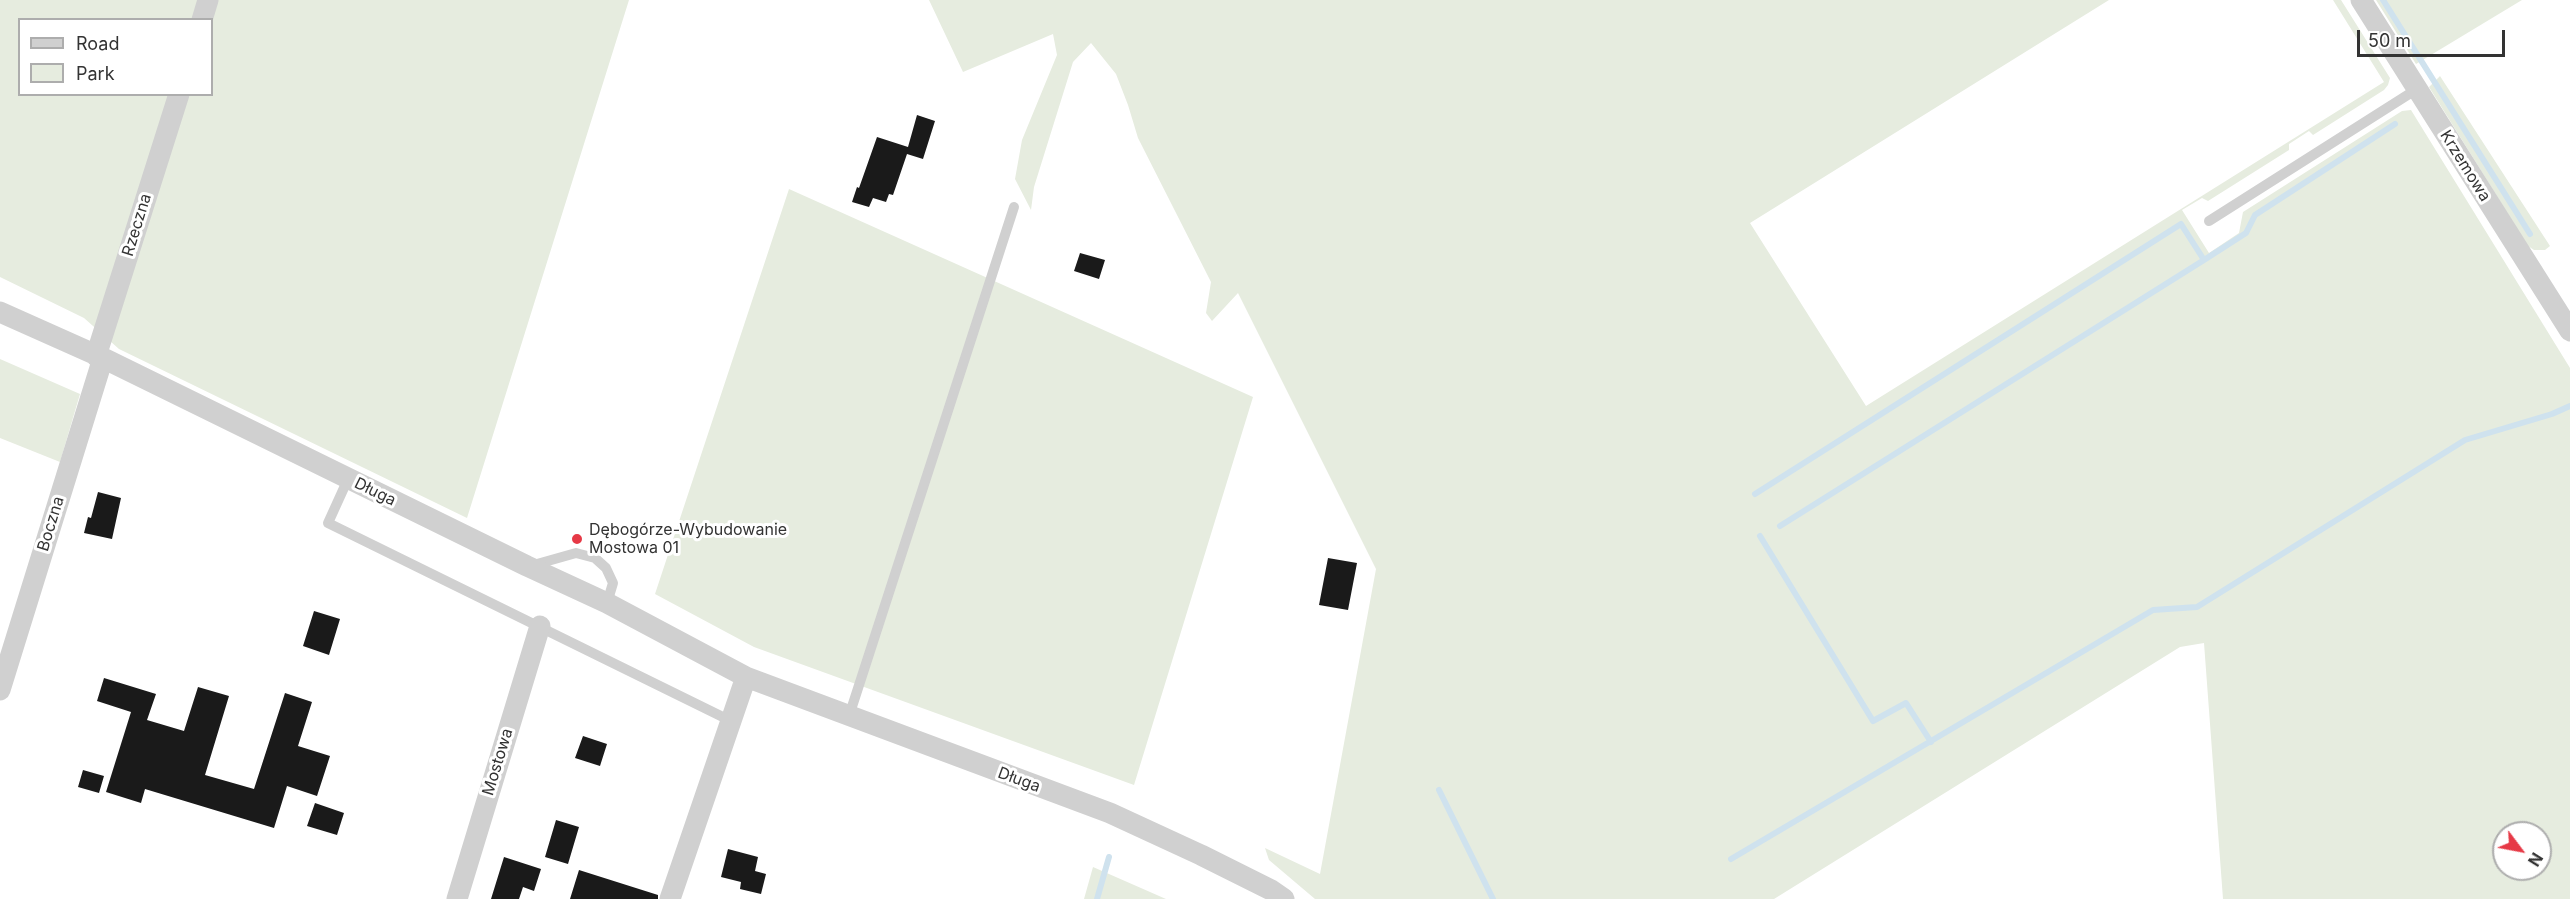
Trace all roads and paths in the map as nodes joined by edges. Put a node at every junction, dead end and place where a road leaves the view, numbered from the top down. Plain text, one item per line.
1 (208, 0) edge
2 (2361, 0) edge
3 (203, 18) edge
4 (2417, 89) junction
5 (177, 96) edge
6 (1014, 207) dead end
7 (2209, 221) dead end
8 (0, 312) edge
9 (2570, 331) edge
10 (100, 357) junction
11 (348, 479) junction
12 (527, 567) junction
13 (607, 603) junction
14 (540, 626) junction
15 (746, 677) junction
16 (0, 690) edge
17 (849, 716) junction
18 (731, 721) junction
19 (457, 899) edge
20 (670, 899) edge
21 (1284, 899) edge

1 - 3 street
2 - 4 street, Krzemowa
4 - 7 lane
4 - 9 street, Krzemowa
5 - 10 street, Rzeczna
6 - 17 lane
8 - 10 street, Długa
10 - 11 street, Długa
10 - 16 street, Boczna
11 - 12 street, Długa
11 - 14 lane
12 - 13 street, Długa
12 - 13 lane
13 - 15 street, Długa
14 - 18 lane
14 - 19 street, Mostowa
15 - 17 street, Długa
15 - 18 street
17 - 21 street, Długa
18 - 20 street

